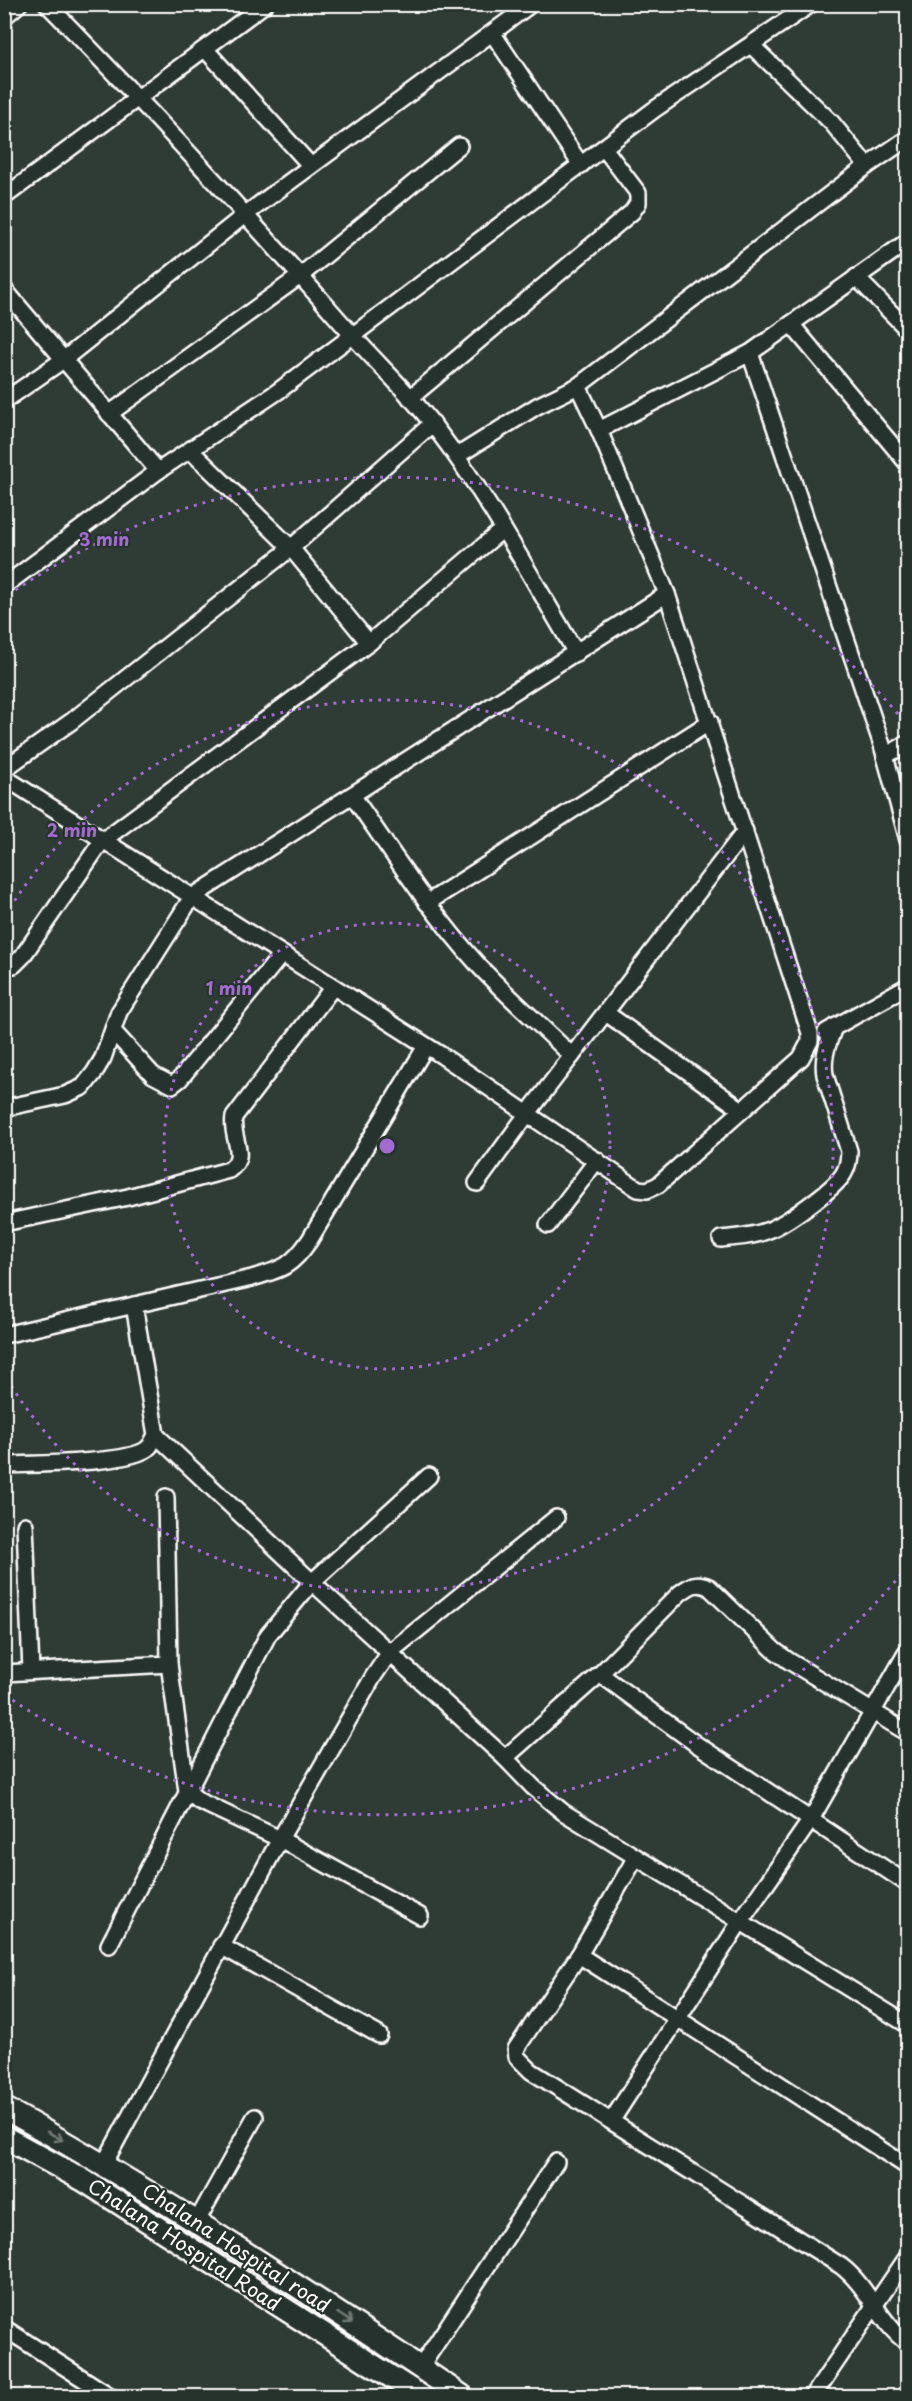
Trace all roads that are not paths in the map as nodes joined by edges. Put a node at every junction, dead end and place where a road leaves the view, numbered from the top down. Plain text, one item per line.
1 (19, 4) edge
2 (47, 4) edge
3 (265, 4) edge
4 (531, 4) edge
5 (811, 4) edge
6 (4, 17) edge
7 (493, 34) junction
8 (751, 45) junction
9 (205, 49) junction
10 (139, 99) junction
11 (908, 138) edge
12 (459, 146) dead end
13 (604, 148) junction
14 (581, 165) junction
15 (311, 166) junction
16 (867, 166) junction
17 (4, 197) edge
18 (246, 214) junction
19 (908, 241) edge
20 (300, 276) junction
21 (856, 277) junction
22 (4, 289) edge
23 (791, 324) junction
24 (908, 330) edge
25 (352, 336) junction
26 (750, 353) junction
27 (63, 360) junction
28 (578, 386) junction
29 (410, 398) junction
30 (4, 400) edge
31 (109, 414) junction
32 (433, 423) junction
33 (599, 430) junction
34 (190, 450) junction
35 (457, 456) junction
36 (908, 464) edge
37 (158, 471) junction
38 (502, 530) junction
39 (291, 548) junction
40 (4, 586) edge
41 (668, 594) junction
42 (369, 643) junction
43 (576, 653) junction
44 (710, 722) junction
45 (908, 742) edge
46 (885, 756) junction
47 (4, 770) edge
48 (4, 777) edge
49 (352, 795) junction
50 (745, 831) junction
51 (908, 840) edge
52 (102, 841) junction
53 (192, 897) junction
54 (427, 903) junction
55 (282, 954) junction
56 (4, 967) edge
57 (908, 986) edge
58 (333, 987) junction
59 (606, 1013) junction
60 (834, 1027) junction
61 (113, 1031) junction
62 (810, 1041) junction
63 (426, 1046) junction
64 (572, 1056) junction
65 (5, 1106) edge
66 (742, 1110) junction
67 (528, 1113) junction
68 (597, 1160) junction
69 (477, 1183) dead end
70 (4, 1223) edge
71 (548, 1225) dead end
72 (721, 1239) dead end
73 (134, 1305) junction
74 (4, 1335) edge
75 (156, 1435) junction
76 (4, 1466) edge
77 (429, 1476) dead end
78 (166, 1497) dead end
79 (556, 1518) dead end
80 (25, 1525) dead end
81 (312, 1582) junction
82 (908, 1650) edge
83 (390, 1652) junction
84 (169, 1664) junction
85 (31, 1671) junction
86 (4, 1672) edge
87 (600, 1674) junction
88 (872, 1711) junction
89 (908, 1733) edge
90 (505, 1758) junction
91 (187, 1791) junction
92 (810, 1821) junction
93 (279, 1839) junction
94 (636, 1857) junction
95 (908, 1884) edge
96 (420, 1916) dead end
97 (740, 1922) junction
98 (109, 1945) dead end
99 (221, 1946) junction
100 (579, 1956) junction
101 (678, 2019) junction
102 (908, 2025) edge
103 (379, 2036) dead end
104 (4, 2108) edge
105 (255, 2117) dead end
106 (612, 2120) junction
107 (4, 2137) edge
108 (556, 2163) dead end
109 (104, 2164) junction
110 (908, 2167) edge
111 (197, 2221) junction
112 (908, 2256) edge
113 (874, 2306) junction
114 (4, 2328) edge
115 (908, 2343) edge
116 (420, 2368) junction
117 (110, 2397) edge
118 (422, 2397) edge
119 (462, 2397) edge
120 (813, 2397) edge

1 - 6 street
2 - 10 street
3 - 9 street
4 - 7 street
5 - 8 street
7 - 14 street
7 - 15 street
8 - 13 street
8 - 16 street
9 - 10 street
9 - 15 street
10 - 17 street
10 - 18 street
11 - 16 street
12 - 20 street
13 - 14 street
13 - 29 street
14 - 25 street
15 - 18 street
16 - 28 street
18 - 20 street
18 - 27 street
19 - 21 street
20 - 25 street
20 - 31 street
21 - 23 street
21 - 24 street
22 - 27 street
23 - 26 street
23 - 36 street
25 - 29 street
25 - 34 street
26 - 33 street
26 - 46 street
27 - 30 street
27 - 31 street
28 - 33 street
28 - 35 street
29 - 32 street
31 - 37 street
32 - 35 street
32 - 39 street
33 - 41 street
34 - 37 street
34 - 39 street
35 - 38 street
37 - 40 street
38 - 42 street
38 - 43 street
39 - 42 street
39 - 47 street
41 - 43 street
41 - 44 street
42 - 52 street
43 - 49 street
44 - 50 street
44 - 54 street
45 - 46 street
46 - 51 street
48 - 52 street
49 - 53 street
49 - 54 street
50 - 59 street
50 - 62 street
52 - 53 street
52 - 56 street
53 - 55 street
53 - 61 street
54 - 64 street
55 - 58 street
55 - 61 street
57 - 60 street
58 - 63 street
58 - 70 street
59 - 64 street
59 - 66 street
60 - 62 street
60 - 72 street
61 - 65 street
62 - 66 street
63 - 67 street
63 - 73 street
64 - 67 street
66 - 68 street
67 - 68 street
67 - 69 street
68 - 71 street
73 - 74 street
73 - 75 street
75 - 76 street
75 - 81 street
77 - 81 street
78 - 84 street
79 - 83 street
80 - 85 street
81 - 83 street
81 - 91 street
82 - 88 street
83 - 90 street
83 - 93 street
84 - 85 street
84 - 91 street
85 - 86 street
87 - 88 street
87 - 90 street
87 - 92 street
88 - 89 street
88 - 92 street
90 - 94 street
91 - 93 street
91 - 98 street
92 - 95 street
92 - 97 street
93 - 96 street
93 - 99 street
94 - 97 street
94 - 100 street
97 - 101 street
97 - 102 street
99 - 103 street
99 - 109 street
100 - 101 street
100 - 106 street
101 - 106 street
101 - 110 street
104 -> 109 street, Chalana Hospital road
105 - 111 street
106 - 113 street
107 - 118 street, Chalana Hospital Road
108 - 116 street
109 - 111 street, Chalana Hospital road
111 -> 116 street, Chalana Hospital road
112 - 113 street
113 - 115 street
113 - 120 street
114 - 117 street
116 - 119 street, Chalana Hospital road

